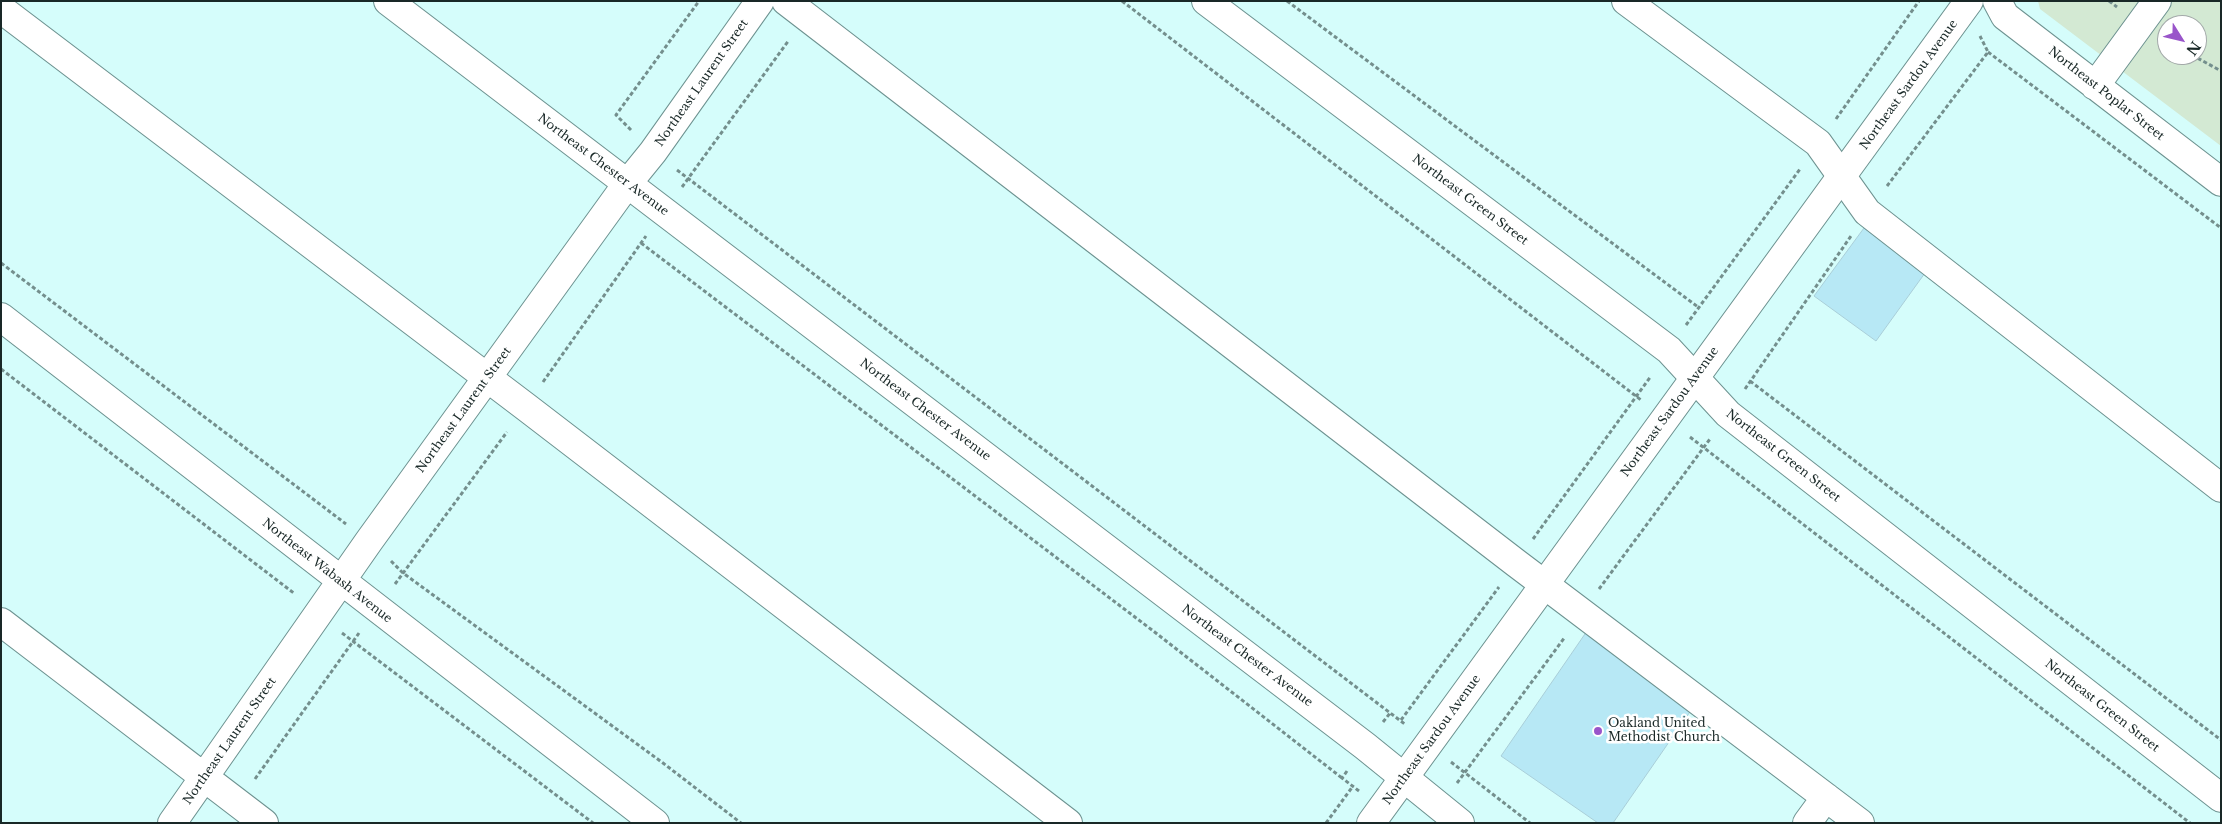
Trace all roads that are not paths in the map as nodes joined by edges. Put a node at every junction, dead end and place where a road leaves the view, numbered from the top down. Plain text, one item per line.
1 (388, 1) edge
2 (760, 1) edge
3 (786, 1) edge
4 (1206, 1) edge
5 (1626, 1) edge
6 (1969, 1) edge
7 (1997, 1) edge
8 (2157, 1) edge
9 (1, 10) edge
10 (2095, 86) junction
11 (1843, 176) junction
12 (2221, 182) edge
13 (627, 184) junction
14 (1, 318) edge
15 (486, 378) junction
16 (1695, 380) junction
17 (2221, 488) edge
18 (341, 581) junction
19 (1546, 583) junction
20 (1, 622) edge
21 (204, 777) junction
22 (1404, 778) junction
23 (1826, 797) junction
24 (2221, 798) edge
25 (172, 823) edge
26 (264, 823) edge
27 (655, 823) edge
28 (1068, 823) edge
29 (1371, 823) edge
30 (1460, 823) edge
31 (1806, 823) edge
32 (1860, 823) edge

1 - 13 street, Northeast Chester Avenue
2 - 13 street, Northeast Laurent Street
3 - 19 street
4 - 16 street, Northeast Green Street
5 - 11 street
6 - 11 street, Northeast Sardou Avenue
7 - 10 street, Northeast Poplar Street
8 - 10 street
9 - 15 street
10 - 12 street, Northeast Poplar Street
11 - 16 street, Northeast Sardou Avenue
11 - 17 street
13 - 15 street, Northeast Laurent Street
13 - 22 street, Northeast Chester Avenue
14 - 18 street, Northeast Wabash Avenue
15 - 18 street, Northeast Laurent Street
15 - 28 street
16 - 19 street, Northeast Sardou Avenue
16 - 24 street, Northeast Green Street
18 - 21 street, Northeast Laurent Street
18 - 27 street, Northeast Wabash Avenue
19 - 22 street, Northeast Sardou Avenue
19 - 23 street
20 - 21 street
21 - 25 street, Northeast Laurent Street
21 - 26 street
22 - 29 street, Northeast Sardou Avenue
22 - 30 street, Northeast Chester Avenue
23 - 31 street
23 - 32 street

